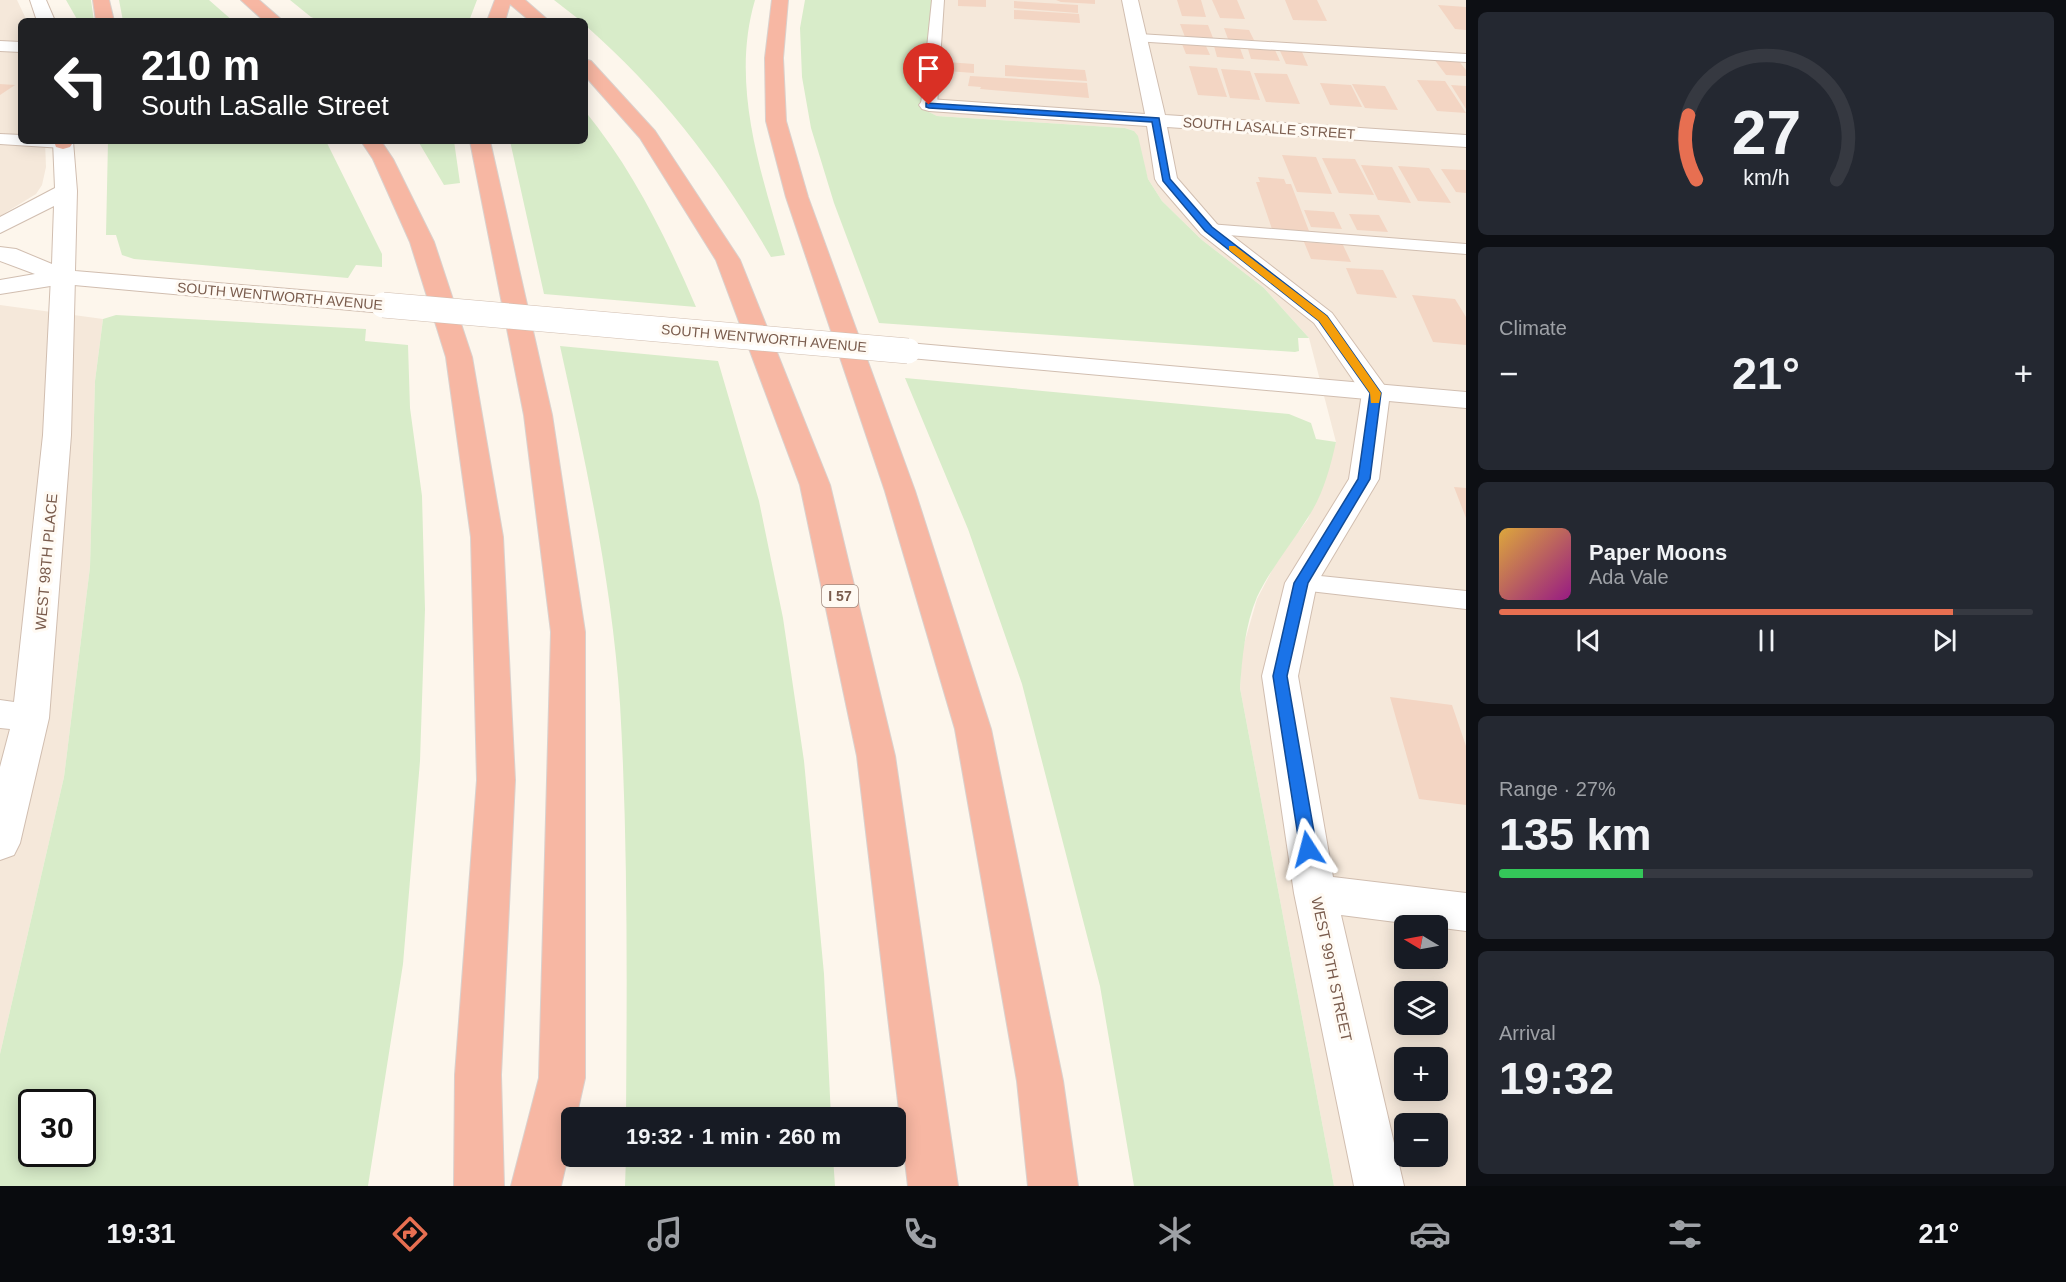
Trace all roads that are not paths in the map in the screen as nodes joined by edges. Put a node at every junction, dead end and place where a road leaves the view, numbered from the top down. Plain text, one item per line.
1 (38, 0) edge
2 (101, 0) edge
3 (249, 0) edge
4 (503, 0) edge
5 (780, 0) edge
6 (938, 0) edge
7 (1130, 0) edge
8 (521, 5) edge
9 (45, 18) edge
10 (104, 18) edge
11 (270, 18) edge
12 (497, 18) edge
13 (536, 18) edge
14 (1139, 38) junction
15 (0, 46) edge
16 (18, 47) edge
17 (1466, 57) edge
18 (588, 68) edge
19 (929, 105) joint
20 (1156, 120) junction
21 (0, 139) edge
22 (18, 140) edge
23 (1466, 141) edge
24 (63, 144) edge
25 (373, 144) edge
26 (481, 144) edge
27 (66, 191) junction
28 (0, 226) edge
29 (1209, 229) junction
30 (1466, 249) edge
31 (0, 254) edge
32 (63, 277) junction
33 (0, 287) edge
34 (1376, 393) junction
35 (1466, 400) edge
36 (1301, 583) junction
37 (1466, 600) edge
38 (16, 716) edge
39 (0, 843) edge
40 (1316, 893) junction
41 (1466, 912) edge
42 (478, 1186) edge
43 (536, 1186) edge
44 (933, 1186) edge
45 (1053, 1186) edge
46 (1379, 1186) edge

1 - 9 street
2 - 10 highway
3 - 11 highway
4 - 12 highway
5 - 45 highway
6 - 19 lane
7 - 14 street
8 - 13 highway
14 - 17 lane
14 - 20 street
15 - 16 street
18 - 44 highway, I 57
19 - 20 street, SOUTH LASALLE STREET
20 - 23 street, SOUTH LASALLE STREET
20 - 29 street
21 - 22 lane
24 - 27 street, WEST 98TH PLACE
25 - 42 highway
26 - 43 highway
27 - 28 street
27 - 32 street, WEST 98TH PLACE
29 - 30 lane
29 - 34 street
31 - 32 street, SOUTH WENTWORTH AVENUE
32 - 33 street, SOUTH WENTWORTH AVENUE
32 - 34 street, SOUTH WENTWORTH AVENUE, bridge
32 - 38 street, WEST 98TH PLACE
34 - 35 street, SOUTH WENTWORTH AVENUE
34 - 36 street, WEST 99TH STREET
36 - 37 lane
36 - 40 street, WEST 99TH STREET
38 - 39 street, WEST 98TH PLACE
40 - 41 street
40 - 46 street, WEST 99TH STREET

